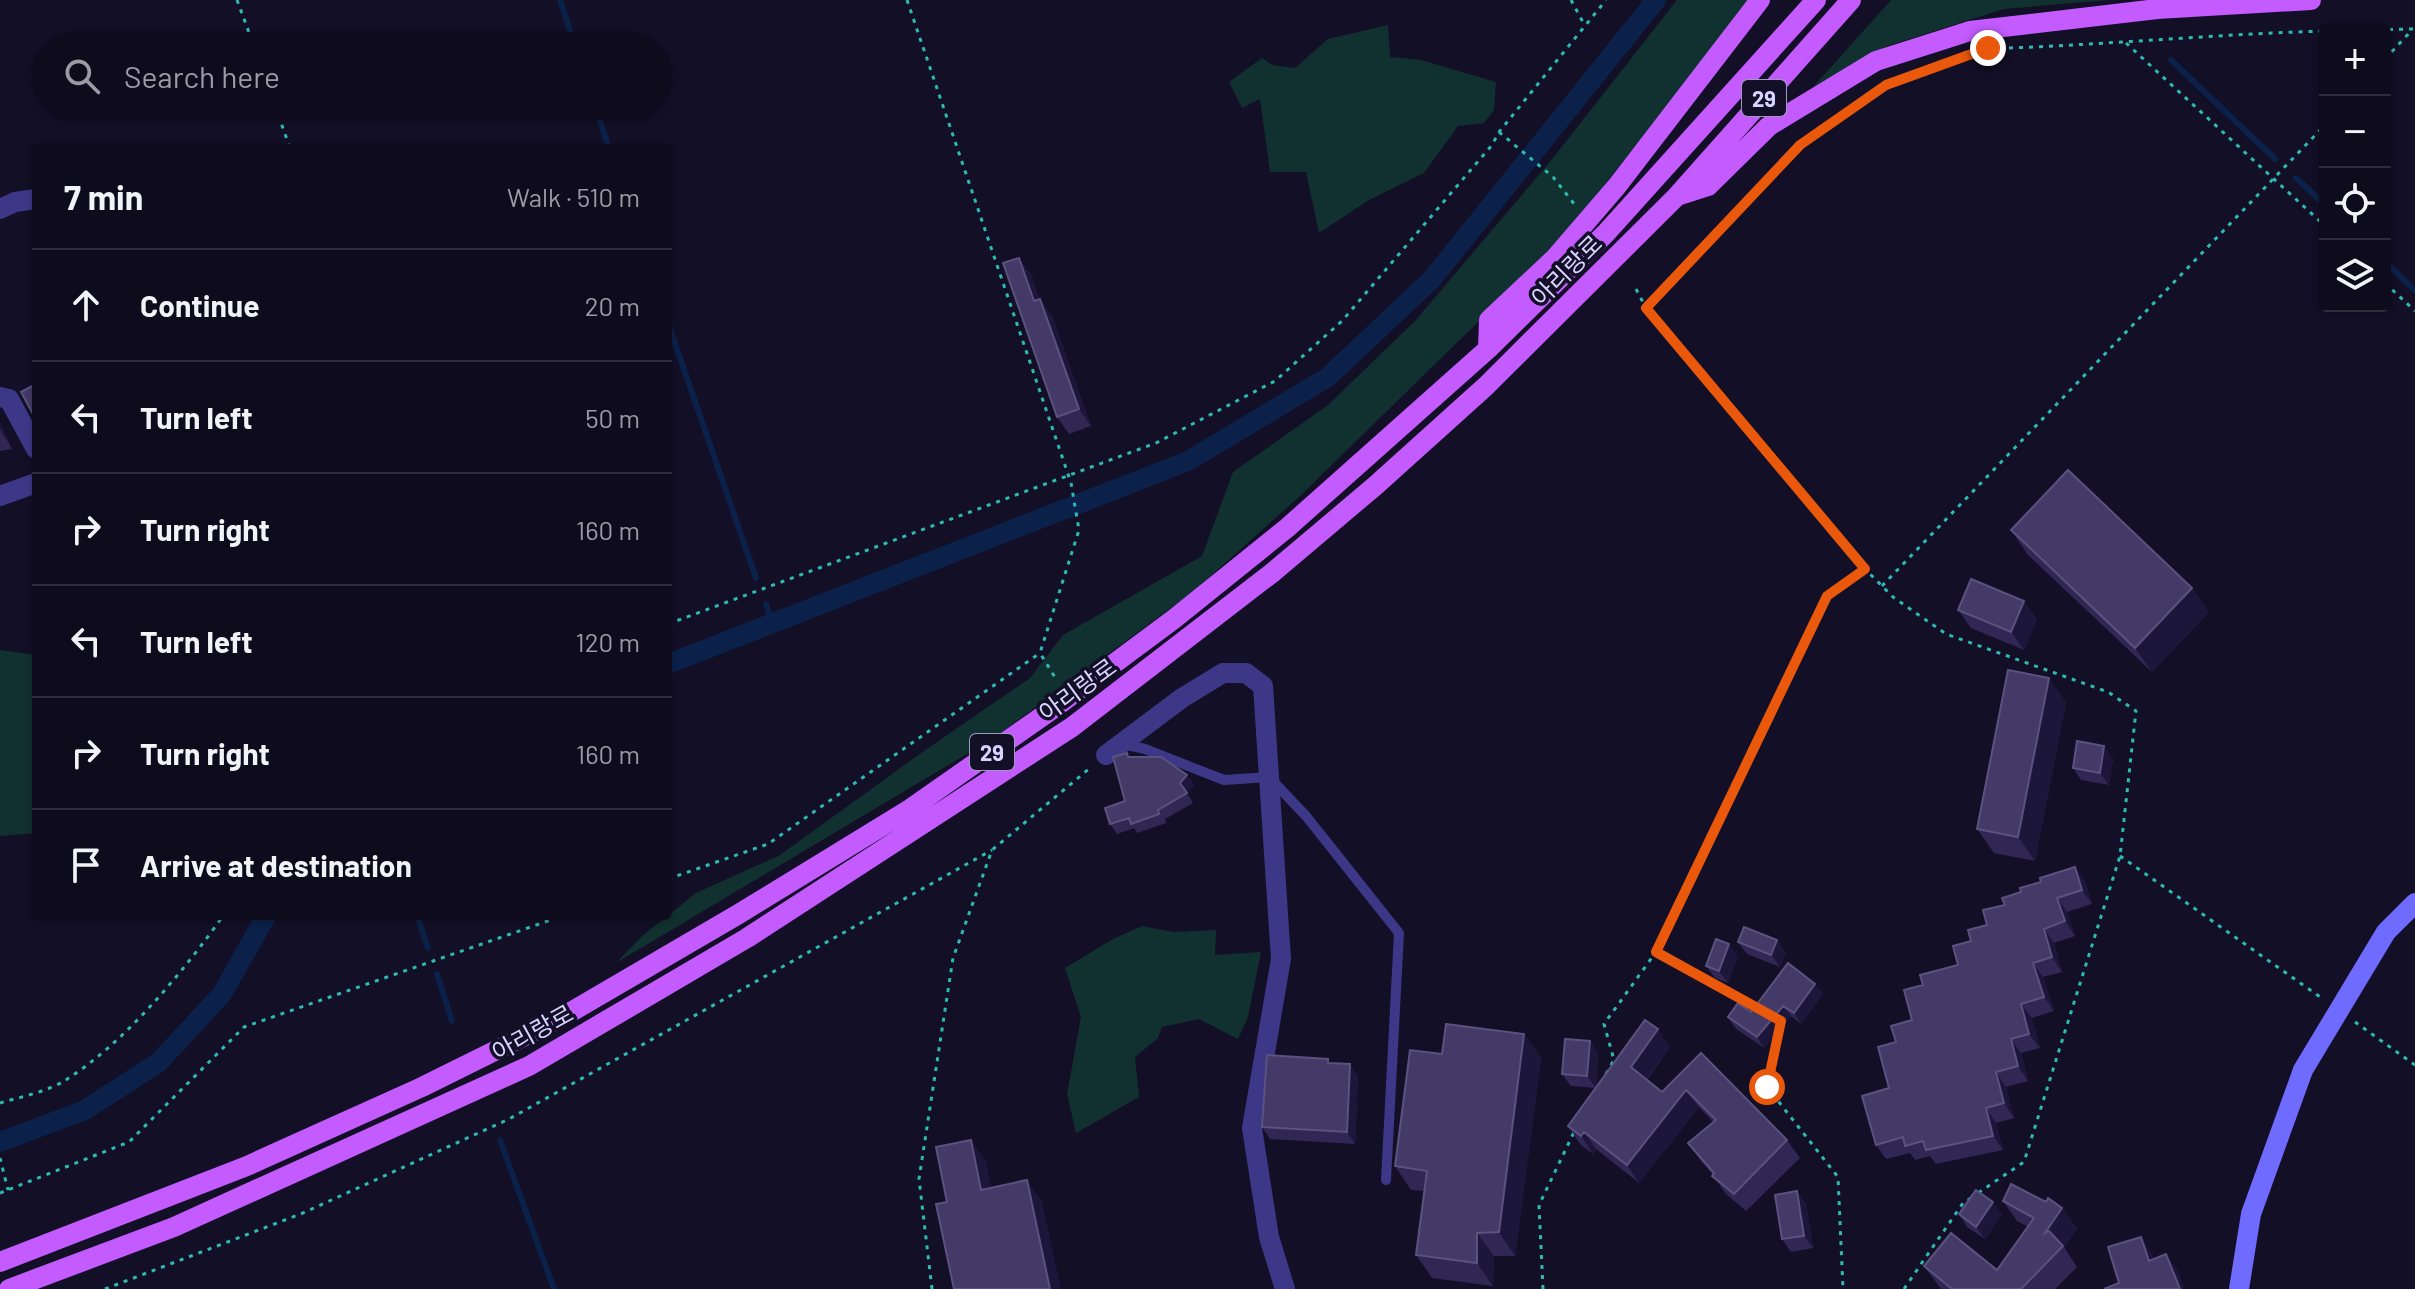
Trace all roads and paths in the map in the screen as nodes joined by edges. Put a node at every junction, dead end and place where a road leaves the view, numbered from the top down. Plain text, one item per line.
1 (237, 0) edge
2 (907, 0) edge
3 (1571, 0) edge
4 (1606, 0) edge
5 (1760, 0) edge
6 (1816, 0) edge
7 (1851, 0) edge
8 (2311, 0) edge
9 (1585, 26) junction
10 (2391, 29) edge
11 (2414, 29) edge
12 (2319, 31) edge
13 (249, 32) edge
14 (2126, 43) junction
15 (1988, 48) dead end
16 (2003, 48) dead end
17 (2391, 53) edge
18 (280, 120) edge
19 (2319, 131) edge
20 (1499, 132) junction
21 (289, 144) edge
22 (2275, 179) junction
23 (1677, 196) junction
24 (32, 200) edge
25 (1575, 205) dead end
26 (0, 209) edge
27 (2319, 220) edge
28 (1636, 289) dead end
29 (2391, 289) edge
30 (1646, 308) junction
31 (2415, 311) edge
32 (1488, 349) junction
33 (0, 397) edge
34 (32, 442) edge
35 (1069, 475) junction
36 (32, 484) edge
37 (0, 496) edge
38 (1865, 569) junction
39 (1882, 586) junction
40 (672, 623) edge
41 (1040, 653) junction
42 (1056, 679) dead end
43 (1113, 750) junction
44 (1269, 777) junction
45 (992, 850) junction
46 (2120, 856) junction
47 (672, 878) edge
48 (2415, 903) edge
49 (220, 920) edge
50 (551, 920) edge
51 (1656, 952) junction
52 (2339, 1010) junction
53 (1767, 1014) edge
54 (1781, 1021) edge
55 (2415, 1065) edge
56 (1600, 1085) edge
57 (0, 1103) edge
58 (1579, 1122) edge
59 (0, 1158) edge
60 (1386, 1180) dead end
61 (8, 1190) junction
62 (0, 1193) edge
63 (0, 1262) edge
64 (9, 1289) edge
65 (105, 1289) edge
66 (932, 1289) edge
67 (1285, 1289) edge
68 (1543, 1289) edge
69 (1843, 1289) edge
70 (1904, 1289) edge
71 (2239, 1289) edge

1 - 13 path
2 - 35 path
3 - 9 path
4 - 9 path
5 - 32 main road
6 - 32 main road, 아리랑로 / 29
7 - 23 main road, 아리랑로 / 29
8 - 23 main road
9 - 20 path
10 - 11 path
11 - 17 path
12 - 14 path
14 - 16 path
14 - 22 path
15 - 30 path
18 - 21 path
19 - 22 path
20 - 25 path
20 - 35 path
22 - 27 path
22 - 39 path
23 - 64 main road, 아리랑로 / 29
24 - 26 street
28 - 30 path
29 - 31 path
30 - 38 path
32 - 63 main road, 아리랑로 / 29
33 - 34 street
35 - 40 path
35 - 41 path
36 - 37 street
38 - 39 path
38 - 51 path
39 - 46 path
41 - 42 path
41 - 47 path
43 - 44 lane
43 - 44 street
43 - 45 path
44 - 60 lane
44 - 67 street
45 - 65 path
45 - 66 path
46 - 52 path
46 - 70 path
48 - 52 street
49 - 57 path
50 - 61 path
51 - 53 path
51 - 56 path
52 - 55 path
52 - 71 street
54 - 69 path
58 - 68 path
59 - 61 path
61 - 62 path

